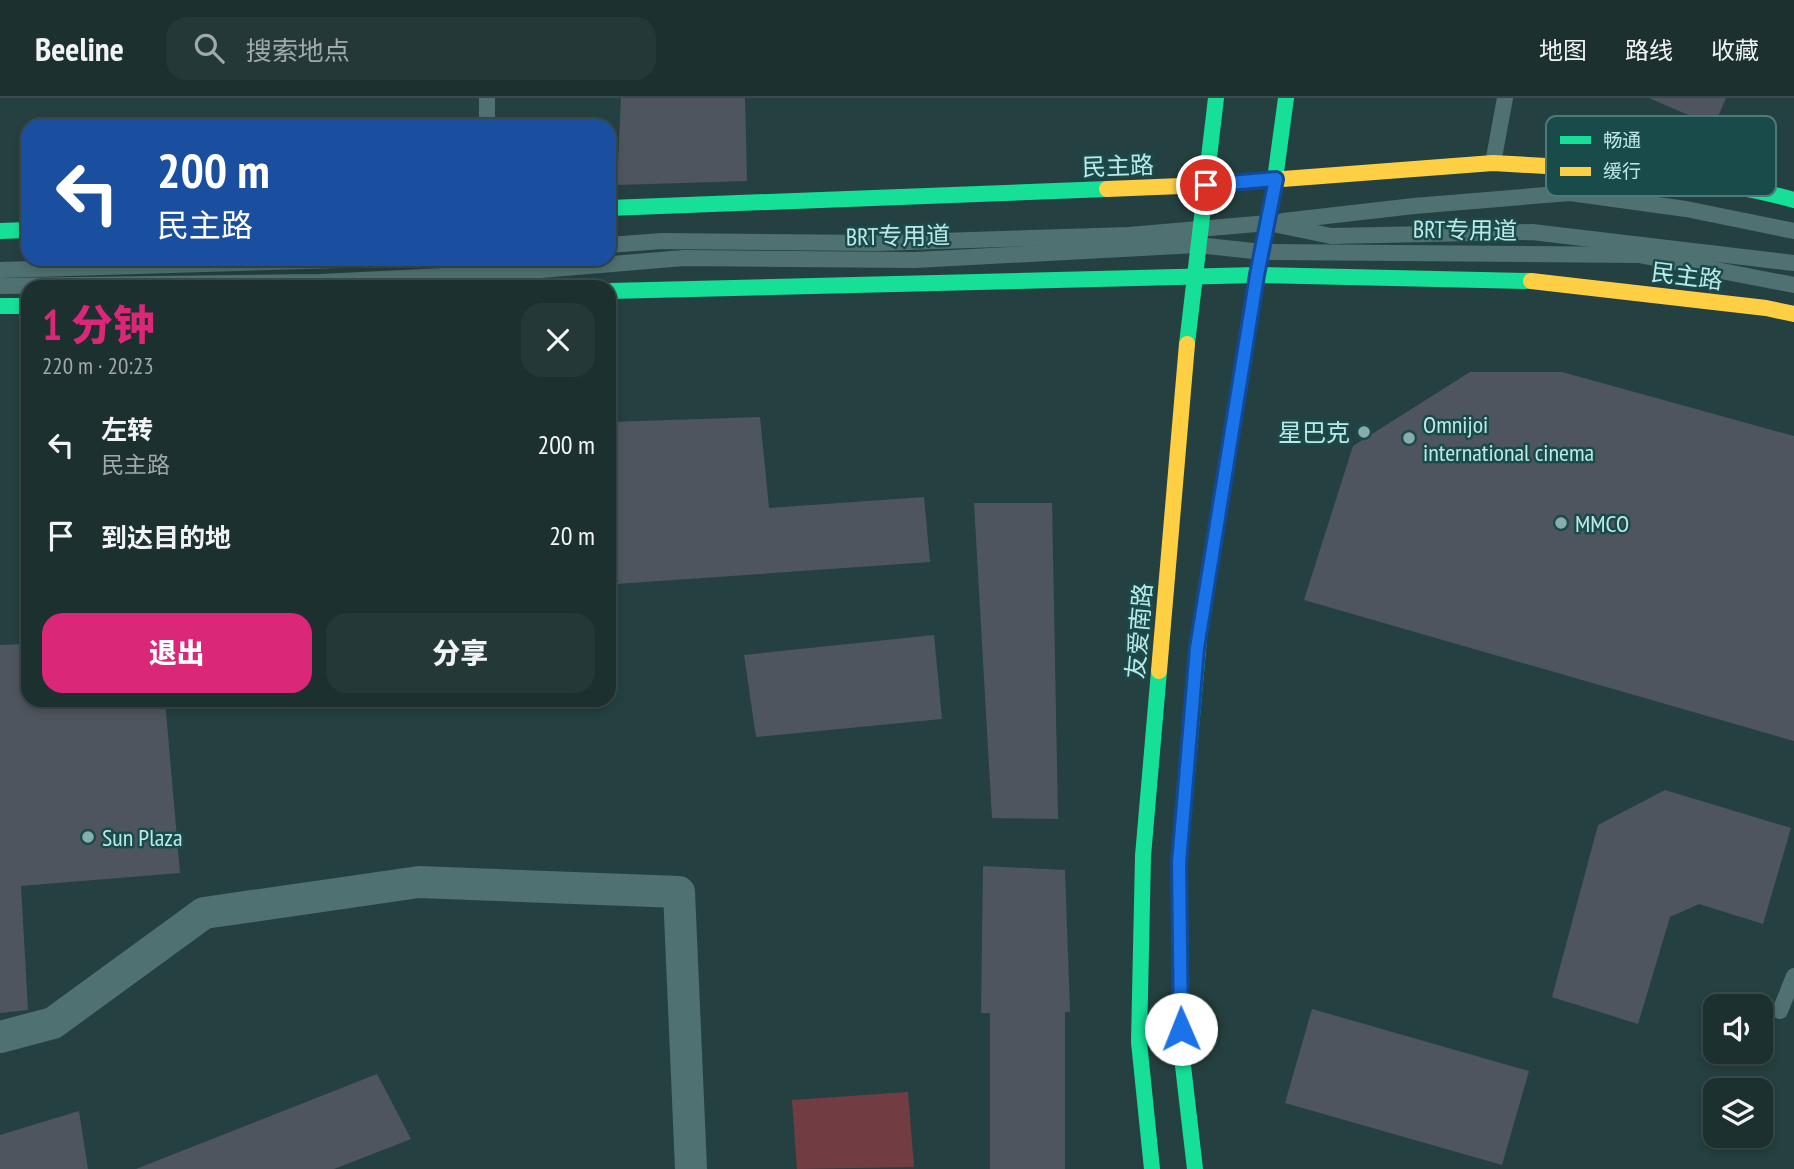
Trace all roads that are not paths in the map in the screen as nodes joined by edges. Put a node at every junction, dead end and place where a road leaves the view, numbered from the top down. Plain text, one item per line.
1 (486, 98) edge
2 (1216, 98) edge
3 (1286, 98) edge
4 (1505, 98) edge
5 (486, 119) edge
6 (1493, 163) junction
7 (1546, 166) edge
8 (1276, 179) junction
9 (1206, 185) junction
10 (1546, 195) edge
11 (1776, 195) edge
12 (1592, 196) edge
13 (1794, 200) edge
14 (616, 208) edge
15 (1268, 223) junction
16 (21, 230) edge
17 (0, 231) edge
18 (1794, 231) edge
19 (1198, 237) junction
20 (616, 244) edge
21 (1264, 252) junction
22 (616, 263) edge
23 (1794, 263) edge
24 (137, 266) edge
25 (581, 266) edge
26 (0, 270) edge
27 (1257, 275) junction
28 (1193, 276) junction
29 (357, 280) edge
30 (1794, 285) edge
31 (0, 286) edge
32 (21, 286) edge
33 (616, 291) edge
34 (0, 306) edge
35 (21, 306) edge
36 (1794, 314) edge
37 (1794, 976) edge
38 (1780, 1011) dead end
39 (0, 1037) edge
40 (691, 1169) edge
41 (1152, 1169) edge
42 (1195, 1169) edge

1 - 5 lane
2 - 9 main road, 友爱南路
3 - 8 main road
4 - 6 lane
6 - 7 main road, 民主路
6 - 8 main road, 民主路
8 - 9 main road, 民主路
8 - 15 main road
9 - 14 main road, 民主路
9 - 19 main road, 友爱南路
10 - 15 lane, BRT专用道
11 - 13 main road, 民主路
12 - 18 lane, BRT专用道
15 - 19 lane, BRT专用道
15 - 21 main road
15 - 23 lane, BRT专用道
16 - 17 main road
19 - 20 lane, BRT专用道
19 - 21 lane, BRT专用道
19 - 22 lane, BRT专用道
19 - 28 main road, 友爱南路
21 - 27 main road
21 - 30 lane, BRT专用道
24 - 26 lane
25 - 29 lane, BRT专用道
27 - 28 main road, 民主路
27 - 36 main road, 民主路
27 - 42 main road
28 - 33 main road, 民主路
28 - 41 main road, 友爱南路
31 - 32 lane, BRT专用道
34 - 35 main road
37 - 38 lane
39 - 40 street

